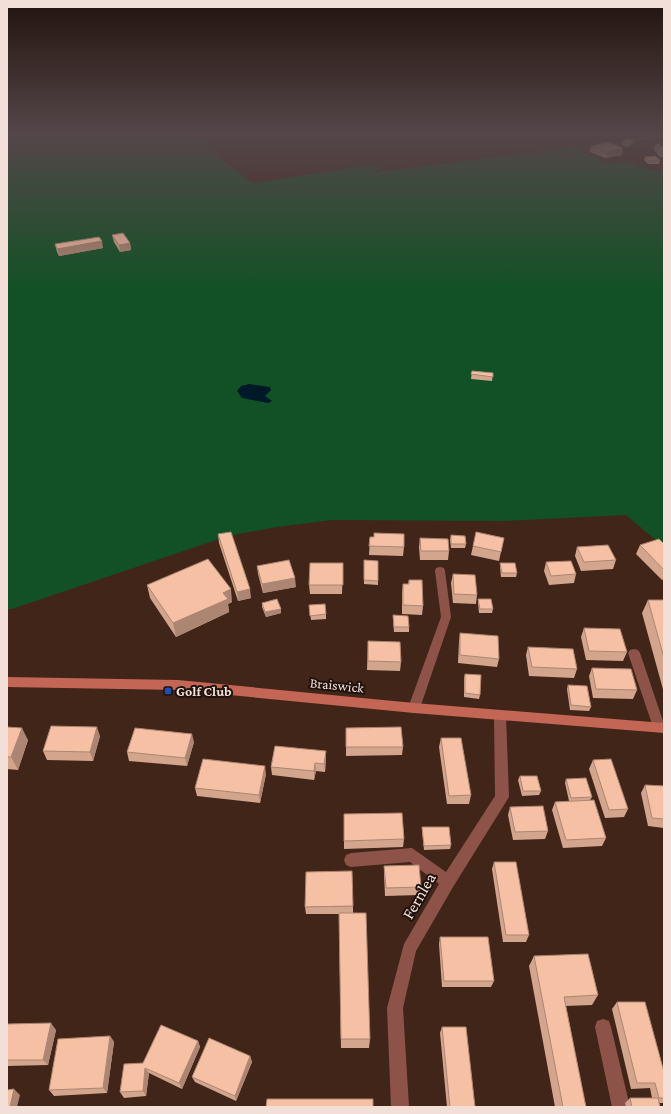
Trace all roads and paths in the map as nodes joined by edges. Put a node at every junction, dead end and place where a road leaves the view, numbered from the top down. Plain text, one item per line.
1 (440, 572) dead end
2 (634, 653) dead end
3 (7, 682) edge
4 (414, 708) junction
5 (500, 715) junction
6 (662, 728) edge
7 (351, 860) dead end
8 (448, 882) junction
9 (603, 1027) dead end
10 (400, 1107) edge
11 (620, 1107) edge

1 - 4 street
2 - 6 street
3 - 4 main road, Braiswick
4 - 5 main road, Braiswick
5 - 6 main road, Braiswick
5 - 8 street, Fernlea
7 - 8 street
8 - 10 street, Fernlea
9 - 11 street

